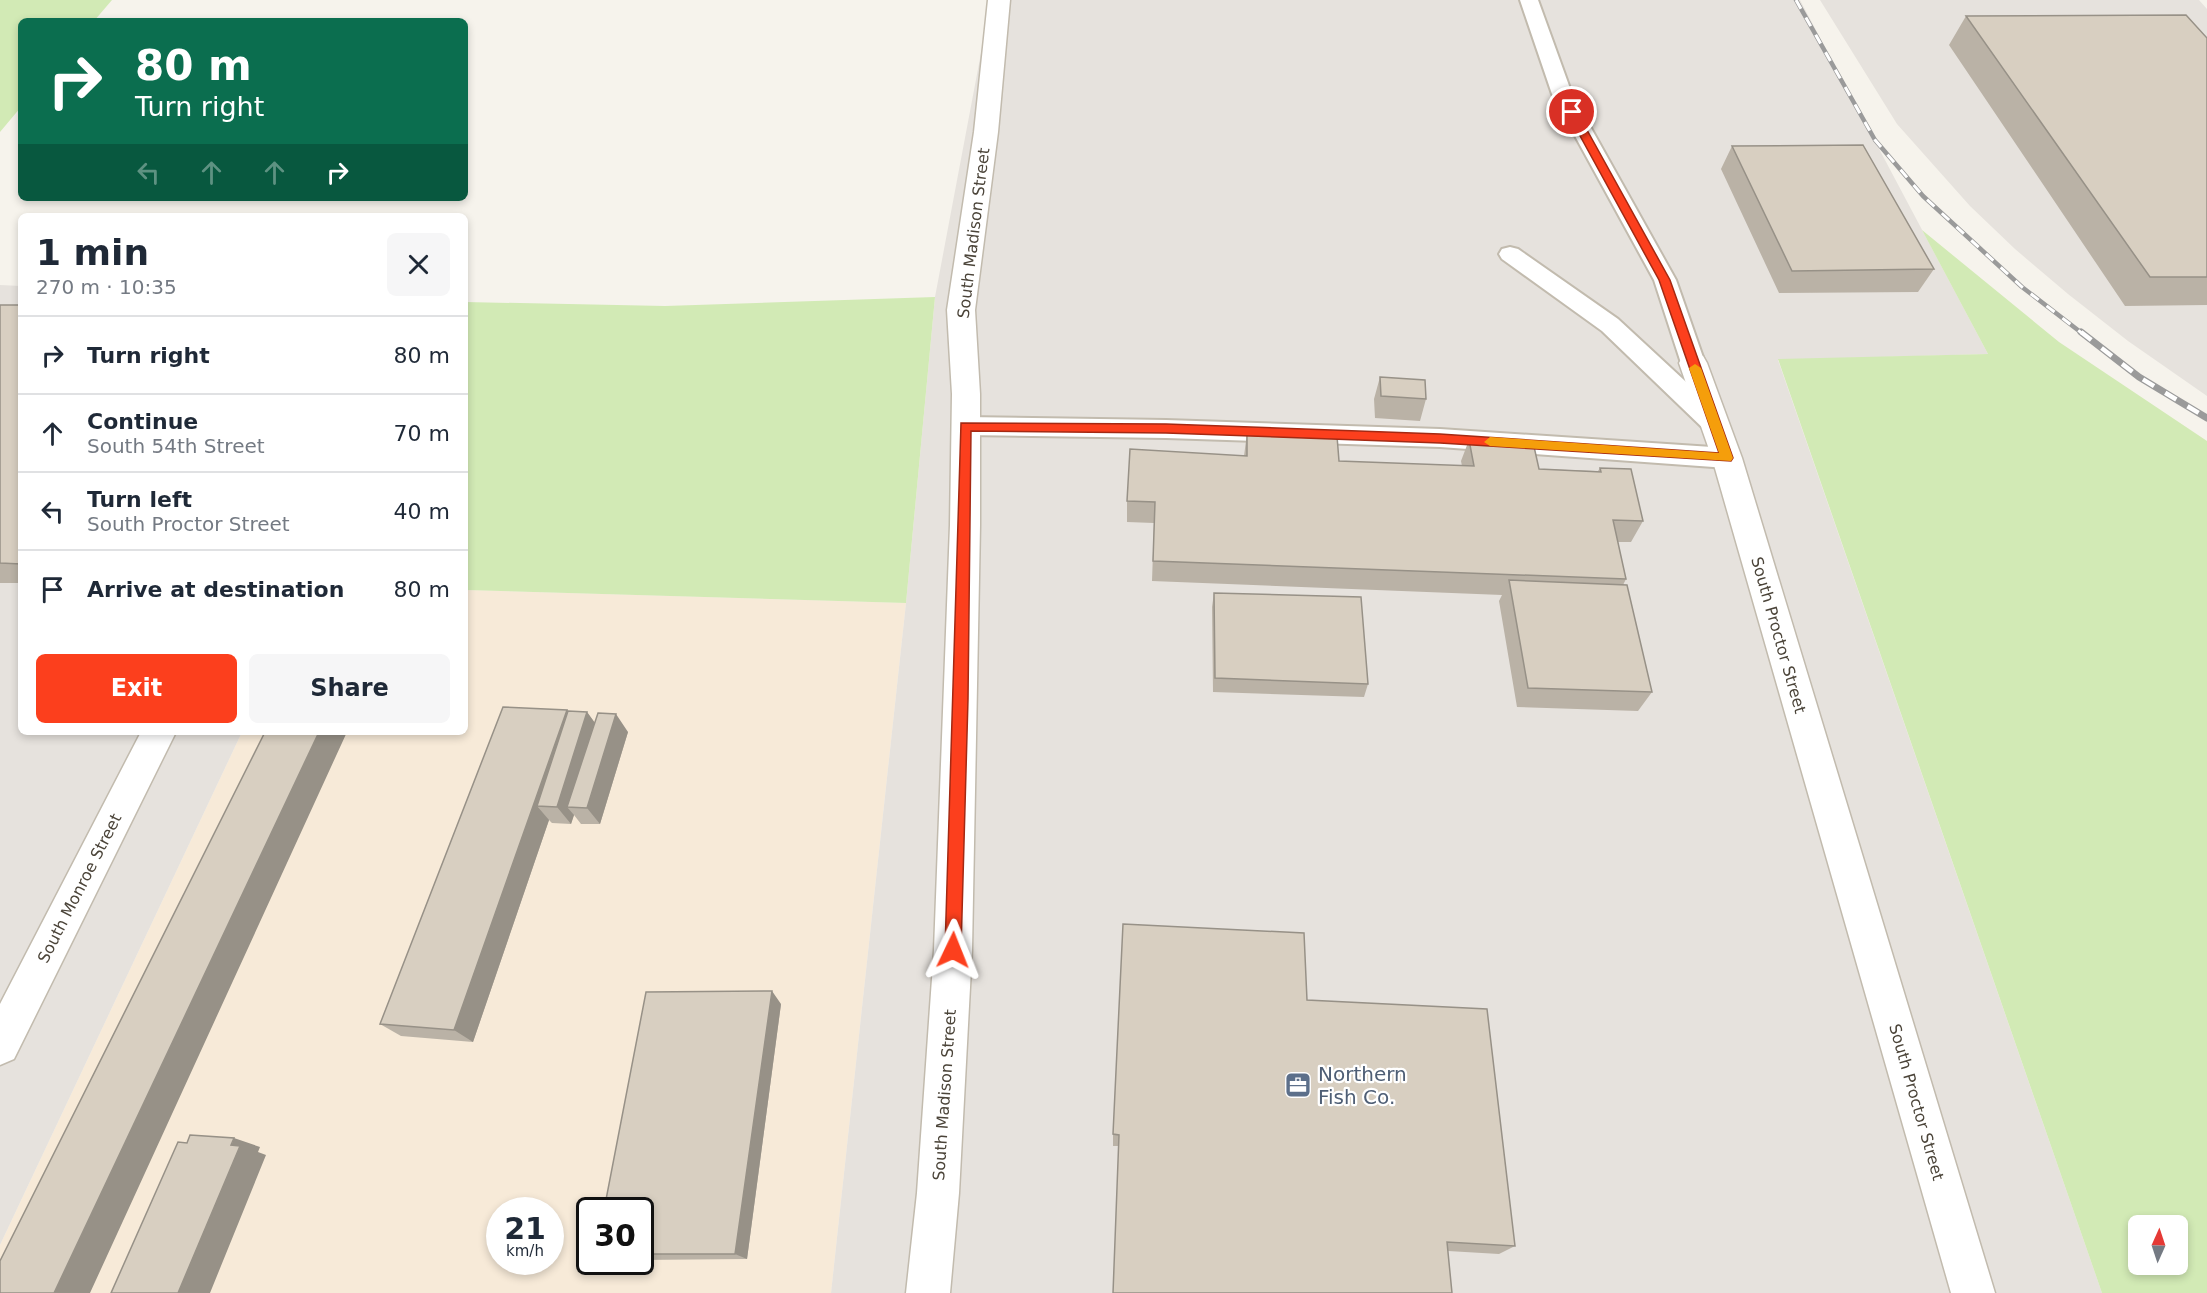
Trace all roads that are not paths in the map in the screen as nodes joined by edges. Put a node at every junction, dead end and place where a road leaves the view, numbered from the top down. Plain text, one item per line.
1 (999, 0) edge
2 (1529, 0) edge
3 (1510, 254) dead end
4 (1693, 363) joint
5 (1715, 424) junction
6 (965, 426) junction
7 (1727, 458) junction
8 (157, 735) edge
9 (0, 1045) edge
10 (928, 1293) edge
11 (1973, 1293) edge

1 - 6 street, South Madison Street
2 - 4 lane, South Proctor Street
3 - 5 lane
4 - 5 street, South Proctor Street
5 - 7 street, South Proctor Street
6 - 7 lane
6 - 10 street, South Madison Street
7 - 11 street, South Proctor Street
8 - 9 street, South Monroe Street

